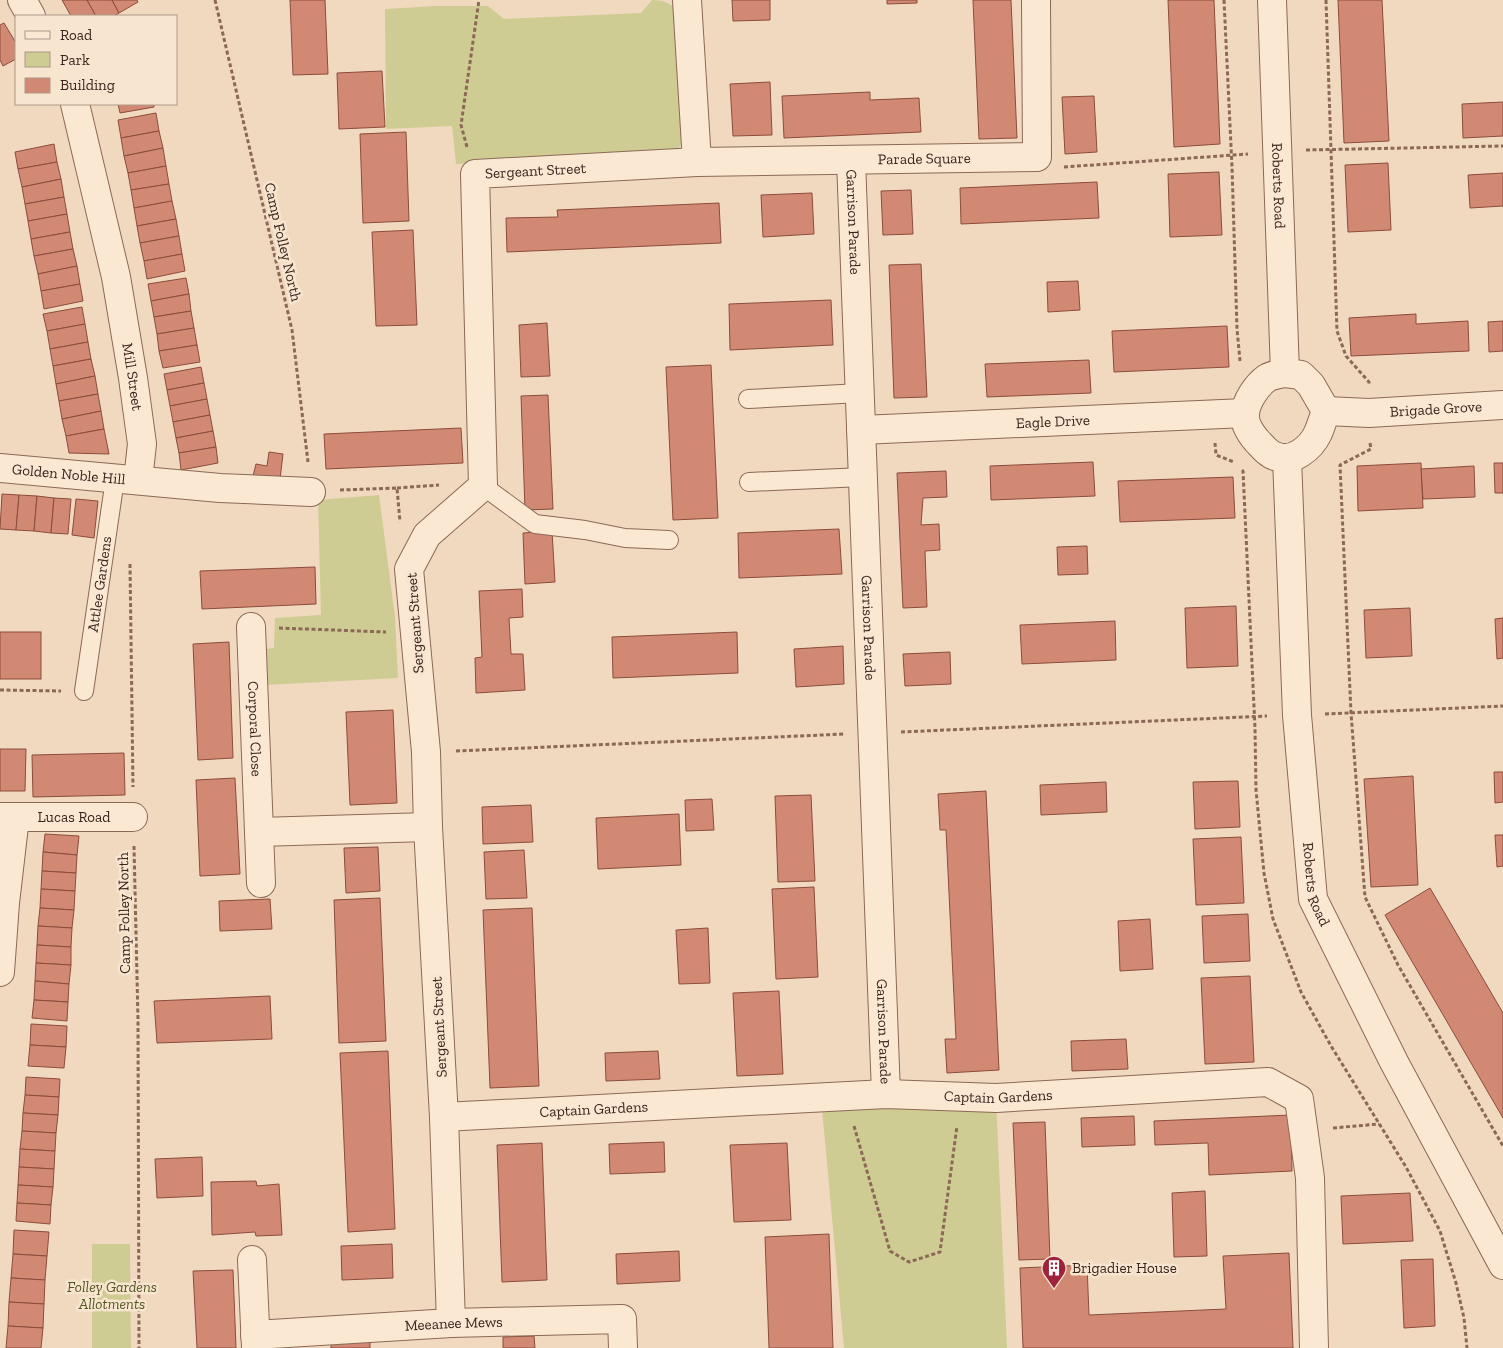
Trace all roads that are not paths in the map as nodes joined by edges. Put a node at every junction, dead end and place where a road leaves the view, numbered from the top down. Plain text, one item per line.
1 (22, 0) edge
2 (687, 0) edge
3 (1036, 0) edge
4 (1272, 0) edge
5 (30, 15) edge
6 (74, 105) edge
7 (851, 160) junction
8 (697, 162) junction
9 (1286, 373) junction
10 (860, 393) junction
11 (748, 399) dead end
12 (1503, 405) edge
13 (1326, 411) junction
14 (1245, 413) junction
15 (861, 430) junction
16 (1288, 458) junction
17 (0, 468) edge
18 (863, 477) junction
19 (127, 479) junction
20 (749, 482) dead end
21 (482, 486) junction
22 (312, 492) road end
23 (669, 540) dead end
24 (251, 627) road end
25 (84, 691) road end
26 (8, 817) edge
27 (134, 817) road end
28 (428, 827) junction
29 (259, 832) junction
30 (261, 883) dead end
31 (0, 972) edge
32 (886, 1094) junction
33 (444, 1117) junction
34 (252, 1260) dead end
35 (1503, 1265) edge
36 (452, 1323) junction
37 (256, 1341) edge
38 (623, 1348) edge
39 (1314, 1348) edge

1 - 5 street
2 - 8 street
3 - 7 street, Parade Square
4 - 9 street, Roberts Road
6 - 19 street, Mill Street
7 - 8 street, Parade Square
7 - 10 street, Garrison Parade
8 - 21 street, Sergeant Street
9 - 13 street
9 - 14 street
10 - 11 lane
10 - 15 street, Garrison Parade
12 - 13 street, Brigade Grove
13 - 16 street
14 - 15 street, Eagle Drive
14 - 16 street
15 - 18 street, Garrison Parade
16 - 35 street, Roberts Road
17 - 19 street, Golden Noble Hill
18 - 20 lane
18 - 32 street, Garrison Parade
19 - 22 street
19 - 25 lane, Attlee Gardens
21 - 23 lane
21 - 28 street, Sergeant Street
24 - 29 street, Corporal Close
26 - 27 street, Lucas Road
26 - 31 street, Lucas Road
28 - 29 street
28 - 33 street, Sergeant Street
29 - 30 street, Corporal Close
32 - 33 street, Captain Gardens
32 - 39 street, Captain Gardens
33 - 36 street, Sergeant Street
34 - 37 street, Meeanee Mews
36 - 37 street, Meeanee Mews
36 - 38 street, Meeanee Mews

